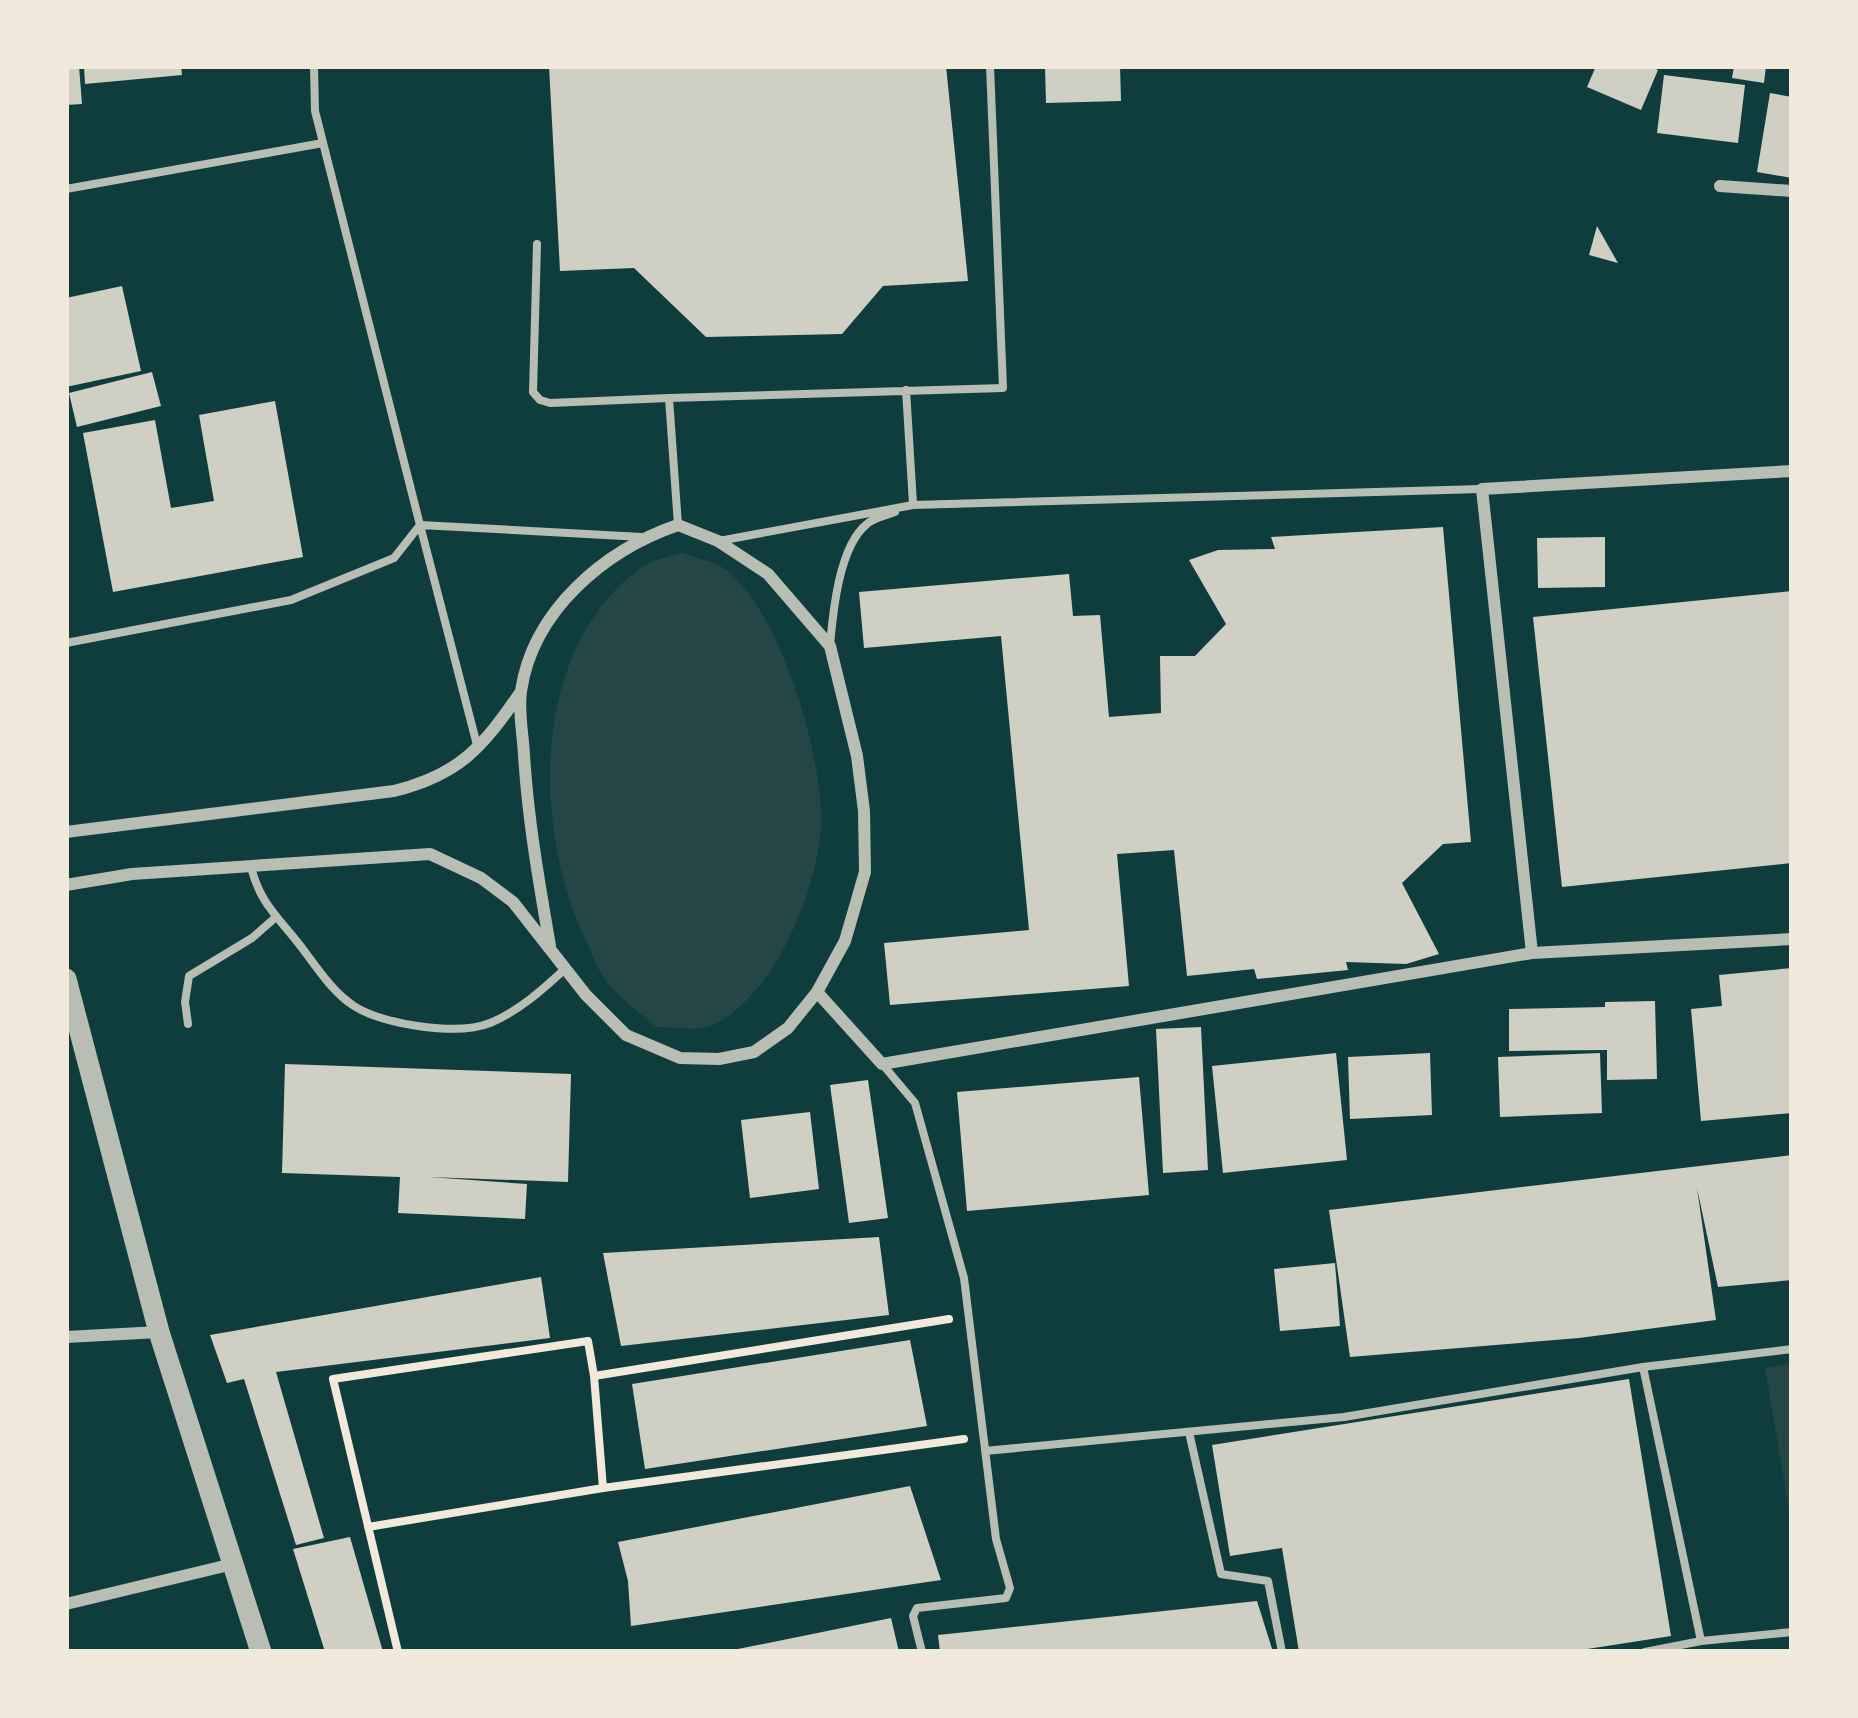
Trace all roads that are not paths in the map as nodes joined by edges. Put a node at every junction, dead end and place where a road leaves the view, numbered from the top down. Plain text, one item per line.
1 (314, 66) edge
2 (990, 66) edge
3 (323, 143) junction
4 (1720, 187) dead end
5 (66, 189) edge
6 (1792, 191) edge
7 (537, 244) dead end
8 (906, 390) junction
9 (669, 398) junction
10 (1792, 471) edge
11 (1482, 489) junction
12 (914, 505) junction
13 (420, 525) junction
14 (678, 525) junction
15 (641, 537) junction
16 (718, 541) junction
17 (66, 644) edge
18 (830, 646) junction
19 (520, 692) junction
20 (478, 748) junction
21 (66, 832) edge
22 (251, 867) junction
23 (66, 885) edge
24 (276, 917) junction
25 (1792, 939) edge
26 (550, 946) junction
27 (1532, 952) junction
28 (566, 968) junction
29 (66, 979) edge
30 (818, 992) junction
31 (188, 1024) dead end
32 (882, 1064) junction
33 (159, 1332) junction
34 (66, 1337) edge
35 (1792, 1349) edge
36 (1643, 1367) junction
37 (1189, 1432) junction
38 (985, 1451) junction
39 (233, 1564) junction
40 (66, 1604) edge
41 (1792, 1632) edge
42 (1701, 1641) junction
43 (261, 1652) edge
44 (922, 1652) edge
45 (1282, 1652) edge
46 (1645, 1652) edge

1 - 3 lane
2 - 8 lane
3 - 5 lane
3 - 13 lane
4 - 6 street
7 - 9 lane
8 - 9 lane
8 - 12 lane
9 - 14 lane
10 - 11 street
11 - 12 lane
11 - 27 street
12 - 16 lane
12 - 18 lane
13 - 15 lane
13 - 17 lane
13 - 20 lane
14 - 15 street
14 - 16 street
15 - 19 street
16 - 18 street
18 - 30 street
19 - 20 street
19 - 26 street
20 - 21 street
22 - 23 street
22 - 24 lane
22 - 26 street
24 - 28 lane
24 - 31 lane
25 - 27 street
26 - 28 street
27 - 32 street
28 - 30 street
29 - 33 street
30 - 32 street
32 - 38 lane
33 - 34 street
33 - 39 street
35 - 36 lane
36 - 37 lane
36 - 42 lane
37 - 38 lane
37 - 45 lane
38 - 44 lane
39 - 40 street
39 - 43 street
41 - 42 lane
42 - 46 lane

